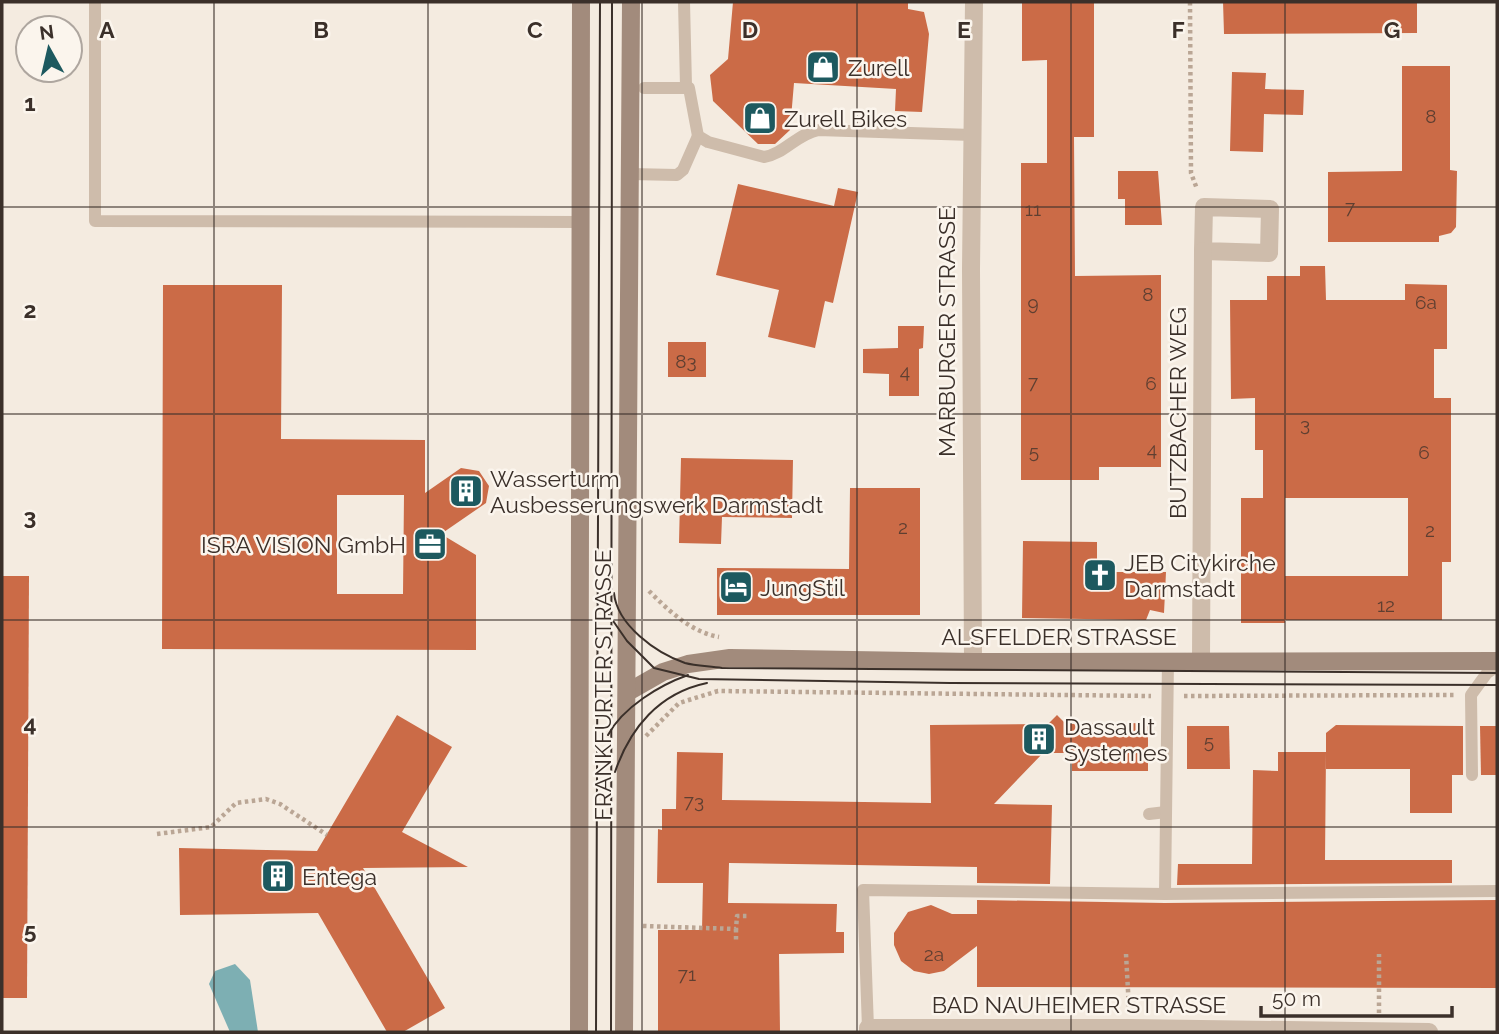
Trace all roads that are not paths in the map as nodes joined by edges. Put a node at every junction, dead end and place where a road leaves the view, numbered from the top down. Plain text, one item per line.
1 (95, 2) edge
2 (581, 2) edge
3 (631, 2) edge
4 (684, 2) edge
5 (974, 2) edge
6 (686, 86) junction
7 (644, 88) dead end
8 (972, 135) junction
9 (698, 136) junction
10 (630, 174) junction
11 (580, 222) junction
12 (1203, 251) junction
13 (1168, 660) junction
14 (1200, 660) junction
15 (1497, 661) edge
16 (973, 662) junction
17 (1497, 666) edge
18 (628, 692) junction
19 (1472, 775) dead end
20 (1166, 812) junction
21 (1149, 814) dead end
22 (1497, 891) edge
23 (1165, 894) junction
24 (868, 1030) edge
25 (579, 1032) edge
26 (624, 1032) edge
27 (1378, 1032) edge
28 (1429, 1032) edge

1 - 11 lane
2 - 11 main road, FRANKFURTER STRASSE
3 - 10 main road, FRANKFURTER STRASSE
4 - 6 lane
5 - 8 street, MARBURGER STRASSE
6 - 7 lane
6 - 9 lane
8 - 9 lane
8 - 16 street, MARBURGER STRASSE
9 - 10 lane
10 - 18 main road, FRANKFURTER STRASSE
11 - 25 main road, FRANKFURTER STRASSE
12 - 12 street, BUTZBACHER WEG
12 - 14 street, BUTZBACHER WEG
13 - 14 main road, ALSFELDER STRASSE
13 - 16 main road, ALSFELDER STRASSE
13 - 20 lane
14 - 15 main road, ALSFELDER STRASSE
16 - 18 main road, ALSFELDER STRASSE
17 - 19 lane
18 - 26 main road, FRANKFURTER STRASSE
20 - 21 lane
20 - 23 lane
22 - 23 lane
23 - 24 lane
24 - 27 street, BAD NAUHEIMER STRASSE
27 - 28 street, BAD NAUHEIMER STRASSE

